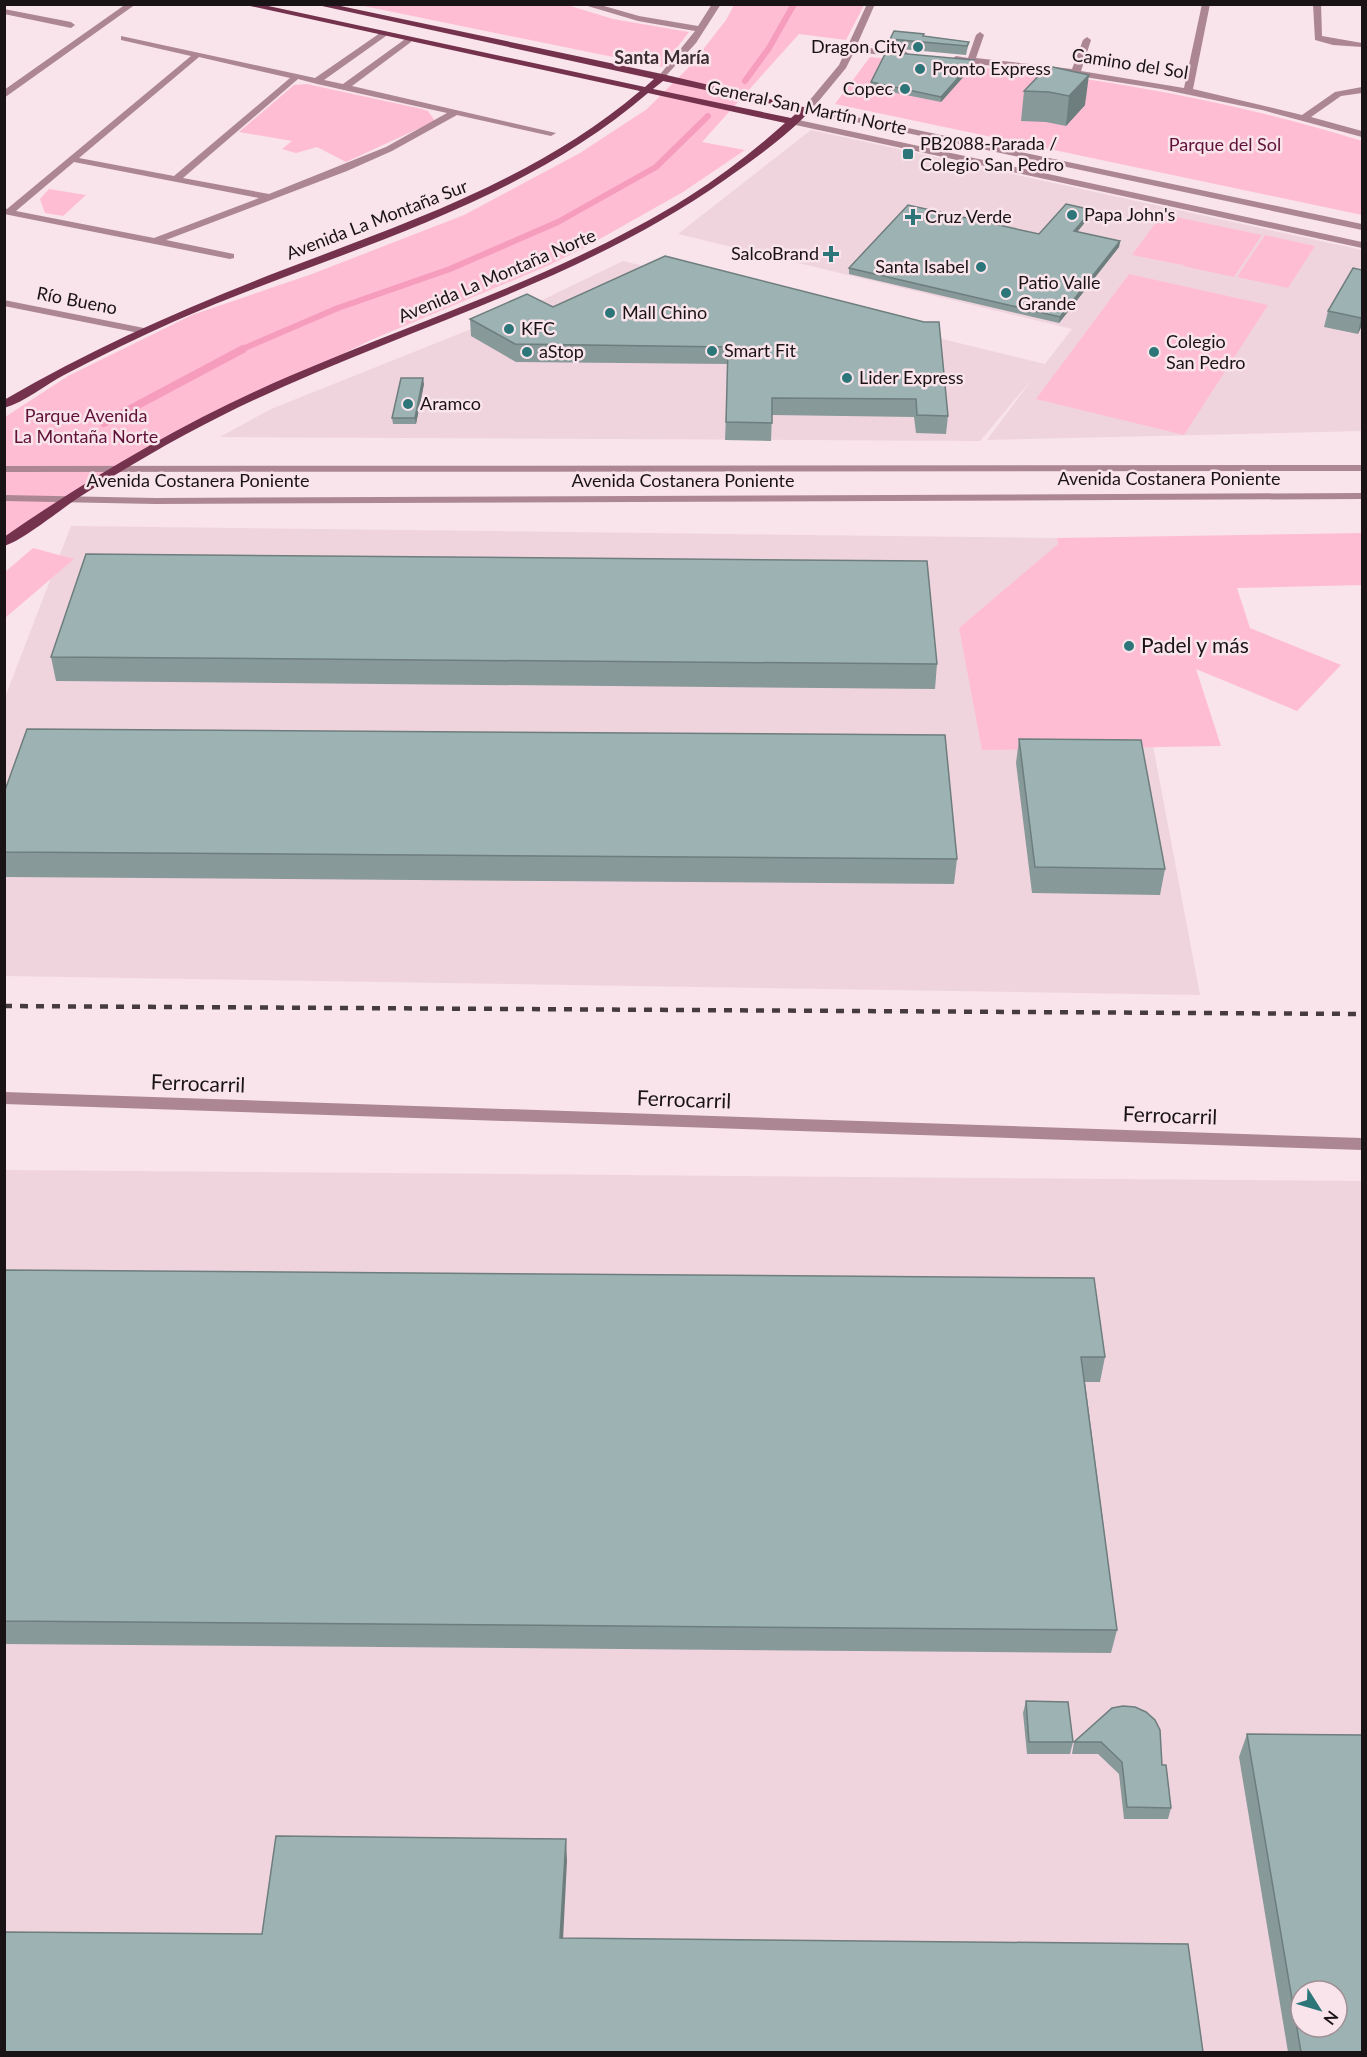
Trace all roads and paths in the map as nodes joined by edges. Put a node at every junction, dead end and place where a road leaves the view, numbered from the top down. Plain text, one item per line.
1 (132, 4) edge
2 (244, 4) edge
3 (317, 4) edge
4 (585, 4) edge
5 (717, 4) edge
6 (871, 4) edge
7 (1206, 4) edge
8 (1317, 4) edge
9 (598, 7) edge
10 (4, 11) edge
11 (71, 25) dead end
12 (701, 29) junction
13 (383, 34) junction
14 (980, 35) dead end
15 (124, 38) dead end
16 (408, 40) junction
17 (1087, 40) dead end
18 (1362, 45) edge
19 (852, 49) junction
20 (198, 54) junction
21 (918, 55) edge
22 (947, 58) edge
23 (971, 61) junction
24 (1076, 72) junction
25 (297, 76) junction
26 (662, 77) junction
27 (317, 81) junction
28 (345, 87) junction
29 (1188, 90) junction
30 (1362, 90) edge
31 (648, 91) junction
32 (4, 95) edge
33 (807, 109) junction
34 (455, 112) junction
35 (1305, 117) junction
36 (794, 122) junction
37 (551, 133) dead end
38 (1362, 134) edge
39 (71, 159) junction
40 (176, 179) junction
41 (270, 197) junction
42 (8, 211) edge
43 (1362, 227) edge
44 (153, 242) junction
45 (1362, 246) edge
46 (230, 256) dead end
47 (4, 303) edge
48 (144, 331) junction
49 (4, 405) edge
50 (1362, 468) edge
51 (4, 469) edge
52 (116, 469) junction
53 (1362, 496) edge
54 (4, 498) edge
55 (72, 498) junction
56 (4, 543) edge
57 (4, 1098) edge
58 (1362, 1144) edge

1 - 32 street
2 - 13 main road, General San Martín Norte
3 - 26 main road, General San Martín Norte
4 - 9 street
5 - 12 street, Avenida La Montaña Sur
6 - 19 street, Avenida La Montaña Norte
7 - 29 street
8 - 18 street
9 - 12 street
10 - 11 street
12 - 26 street, Avenida La Montaña Sur
13 - 16 main road, General San Martín Norte
13 - 27 street
14 - 23 street
15 - 20 street
16 - 28 street
16 - 31 main road, General San Martín Norte
17 - 24 street
19 - 21 street
19 - 33 street, Avenida La Montaña Norte
20 - 25 street
20 - 39 street
22 - 23 street, Camino del Sol
23 - 24 street, Camino del Sol
24 - 29 street, Camino del Sol
25 - 27 street
25 - 40 street
26 - 31 main road, Avenida La Montaña Sur
26 - 33 main road, General San Martín Norte
27 - 28 street
28 - 34 street
29 - 35 street, Camino del Sol
30 - 35 street
31 - 36 main road, General San Martín Norte
31 - 48 main road, Avenida La Montaña Sur
33 - 36 main road, Avenida La Montaña Norte
33 - 43 street, General San Martín Norte
34 - 37 street
34 - 41 street
35 - 38 street, Camino del Sol
36 - 45 street, General San Martín Norte
36 - 52 main road, Avenida La Montaña Norte
39 - 40 street
39 - 42 street
40 - 41 street
41 - 44 street
42 - 44 street
44 - 46 street
47 - 48 street, Río Bueno
48 - 49 main road, Avenida La Montaña Sur
50 - 52 street, Avenida Costanera Poniente
51 - 52 street, Avenida Costanera Poniente
52 - 55 main road, Avenida La Montaña Norte
53 - 55 street, Avenida Costanera Poniente
54 - 55 street, Avenida Costanera Poniente
55 - 56 main road, Avenida La Montaña Norte
57 - 58 street, Ferrocarril

